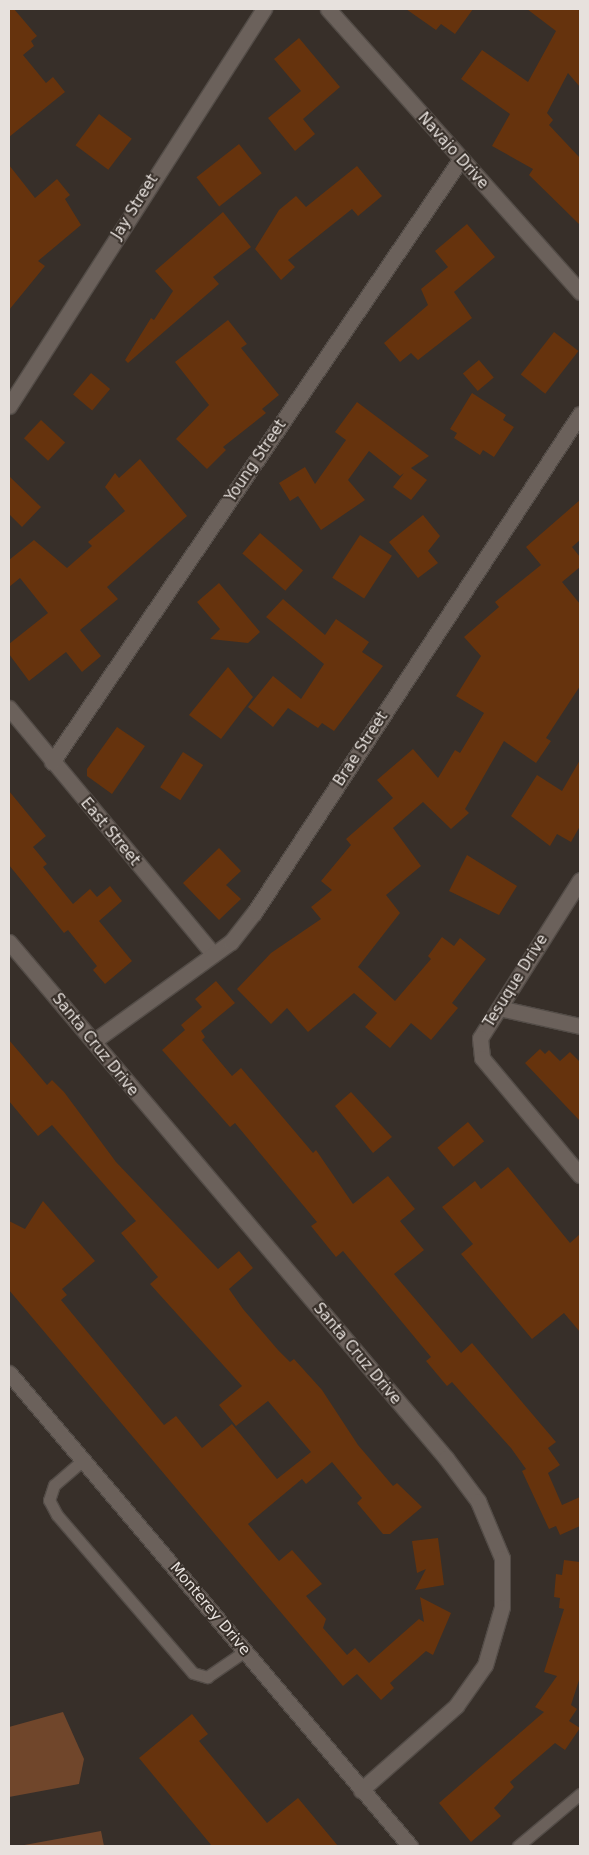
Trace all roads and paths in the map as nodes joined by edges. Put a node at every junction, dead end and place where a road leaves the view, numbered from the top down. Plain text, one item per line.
1 (264, 9) edge
2 (328, 9) edge
3 (460, 160) junction
4 (580, 292) edge
5 (9, 406) edge
6 (580, 414) edge
7 (9, 708) edge
8 (52, 762) junction
9 (580, 880) edge
10 (9, 942) edge
11 (213, 954) junction
12 (499, 1008) junction
13 (580, 1026) edge
14 (94, 1041) junction
15 (580, 1175) edge
16 (9, 1374) edge
17 (82, 1460) junction
18 (245, 1651) junction
19 (361, 1790) junction
20 (580, 1794) edge
21 (410, 1846) edge
22 (518, 1846) edge

1 - 5 street, Jay Street
2 - 3 street, Navajo Drive
3 - 4 street, Navajo Drive
3 - 8 street, Young Street
6 - 11 street, Brae Street
7 - 8 street, East Street
8 - 11 street, East Street
9 - 12 street, Tesuque Drive
10 - 14 street, Santa Cruz Drive
11 - 14 street, Brae Street
12 - 13 street
12 - 15 street, Tesuque Drive
14 - 19 street, Santa Cruz Drive
16 - 17 street, Monterey Drive
17 - 18 street, Monterey Drive
17 - 18 lane
18 - 19 street, Monterey Drive
19 - 21 street, Monterey Drive
20 - 22 lane

